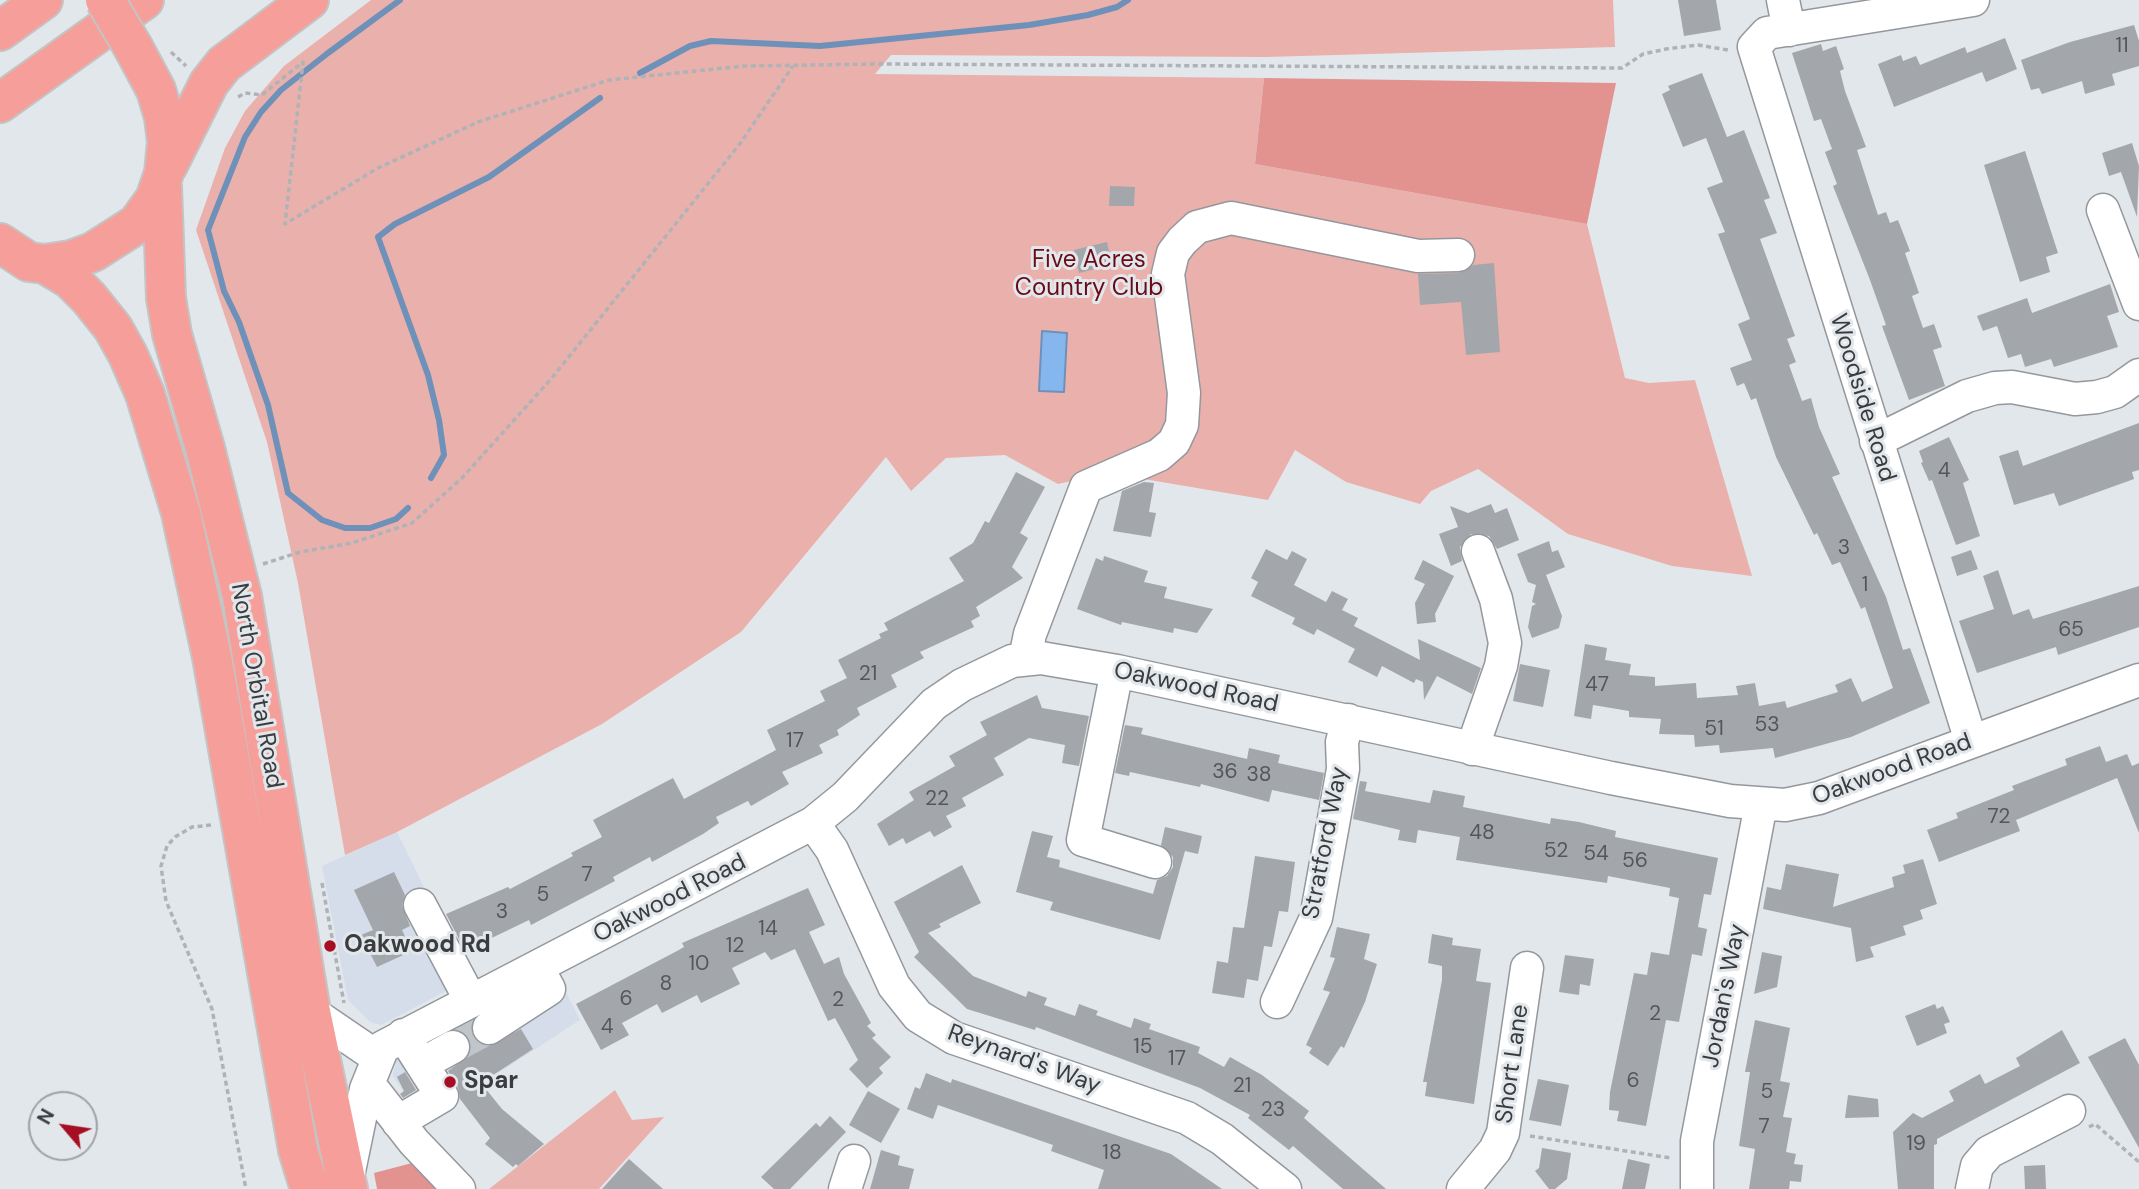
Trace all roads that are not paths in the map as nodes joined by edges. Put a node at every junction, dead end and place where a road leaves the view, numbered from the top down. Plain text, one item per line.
1 (43, 0) edge
2 (105, 0) edge
3 (144, 0) edge
4 (309, 0) edge
5 (1973, 0) edge
6 (1786, 15) edge
7 (0, 31) edge
8 (0, 103) edge
9 (163, 179) junction
10 (2103, 210) dead end
11 (1458, 255) dead end
12 (18, 259) edge
13 (2139, 304) edge
14 (2139, 374) edge
15 (1876, 441) junction
16 (1478, 551) dead end
17 (1025, 658) junction
18 (1117, 671) junction
19 (2137, 686) edge
20 (1348, 720) junction
21 (1971, 741) junction
22 (1472, 749) junction
23 (1761, 804) junction
24 (813, 823) junction
25 (1155, 862) dead end
26 (419, 905) dead end
27 (537, 967) junction
28 (1527, 968) dead end
29 (471, 1001) junction
30 (1277, 1002) dead end
31 (311, 1012) junction
32 (489, 1028) tunnel mouth
33 (403, 1035) junction
34 (453, 1047) tunnel mouth
35 (377, 1057) junction
36 (422, 1064) junction
37 (366, 1088) junction
38 (2068, 1111) road end
39 (398, 1122) junction
40 (1696, 1175) edge
41 (335, 1187) edge
42 (459, 1189) edge
43 (1284, 1189) edge
44 (1463, 1189) edge
45 (1972, 1189) edge

1 - 7 highway
2 - 9 highway, North Orbital Road, bridge
3 - 8 highway
4 - 9 highway
5 - 6 street
6 - 15 street, Woodside Road
9 - 12 highway
9 - 31 highway, North Orbital Road
10 - 13 street
11 - 17 street
12 - 41 highway, North Orbital Road
14 - 15 street
15 - 21 street, Woodside Road
16 - 22 street
17 - 18 street, Oakwood Road
17 - 24 street, Oakwood Road
18 - 20 street, Oakwood Road
18 - 25 street
19 - 21 street, Oakwood Road
20 - 22 street, Oakwood Road
20 - 30 street, Stratford Way
21 - 23 street, Oakwood Road
22 - 23 street, Oakwood Road
23 - 40 street, Jordan's Way
24 - 27 street, Oakwood Road
24 - 43 street, Reynard's Way
26 - 29 street
27 - 29 street, Oakwood Road
27 - 32 street
28 - 44 street, Short Lane
29 - 33 street, Oakwood Road
31 - 35 street
31 - 41 highway, North Orbital Road
33 - 35 street, Oakwood Road
33 - 36 street
34 - 36 street
35 - 37 street
36 - 39 street
37 - 39 street
37 - 41 street
38 - 45 street
39 - 42 street

